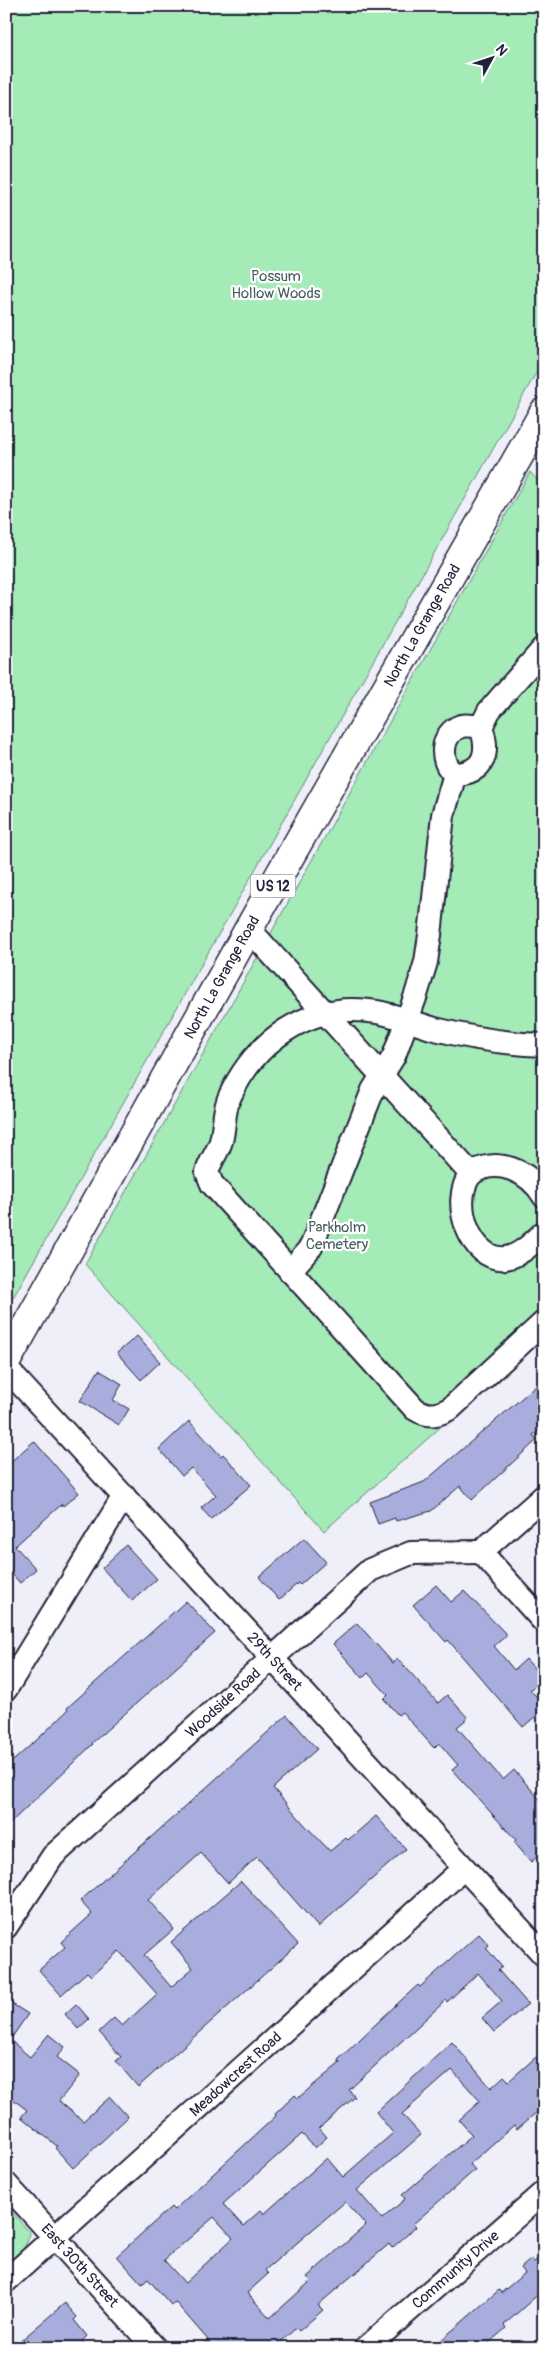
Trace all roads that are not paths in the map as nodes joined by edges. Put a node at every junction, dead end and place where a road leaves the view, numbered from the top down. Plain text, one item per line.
1 (544, 412) edge
2 (544, 648) edge
3 (481, 727) junction
4 (455, 774) junction
5 (249, 929) junction
6 (325, 1013) junction
7 (407, 1020) junction
8 (544, 1045) edge
9 (382, 1076) junction
10 (471, 1174) junction
11 (544, 1196) edge
12 (544, 1232) edge
13 (290, 1271) junction
14 (544, 1322) edge
15 (6, 1362) edge
16 (6, 1368) edge
17 (124, 1496) junction
18 (544, 1496) edge
19 (481, 1552) junction
20 (544, 1622) edge
21 (273, 1658) junction
22 (6, 1689) edge
23 (464, 1868) junction
24 (6, 1927) edge
25 (544, 1955) edge
26 (6, 2184) edge
27 (544, 2192) edge
28 (55, 2238) junction
29 (6, 2281) edge
30 (155, 2348) edge
31 (366, 2348) edge

1 - 5 main road, North La Grange Road / US 12
2 - 3 street
3 - 4 street
3 - 4 street
4 - 7 street
5 - 6 street
5 - 15 main road, North La Grange Road / US 12
6 - 7 street
6 - 9 street
6 - 13 street
7 - 8 street
7 - 9 street
9 - 10 street
9 - 13 street
10 - 11 street
10 - 12 street
13 - 14 street
16 - 17 street, 29th Street
17 - 21 street, 29th Street
17 - 22 street
18 - 19 street
19 - 20 street
19 - 21 street, Woodside Road
21 - 23 street, 29th Street
21 - 24 street, Woodside Road
23 - 25 street, 29th Street
23 - 28 street, Meadowcrest Road
26 - 28 street, East 30th Street
27 - 31 street, Community Drive
28 - 29 street, Meadowcrest Road
28 - 30 street, East 30th Street

